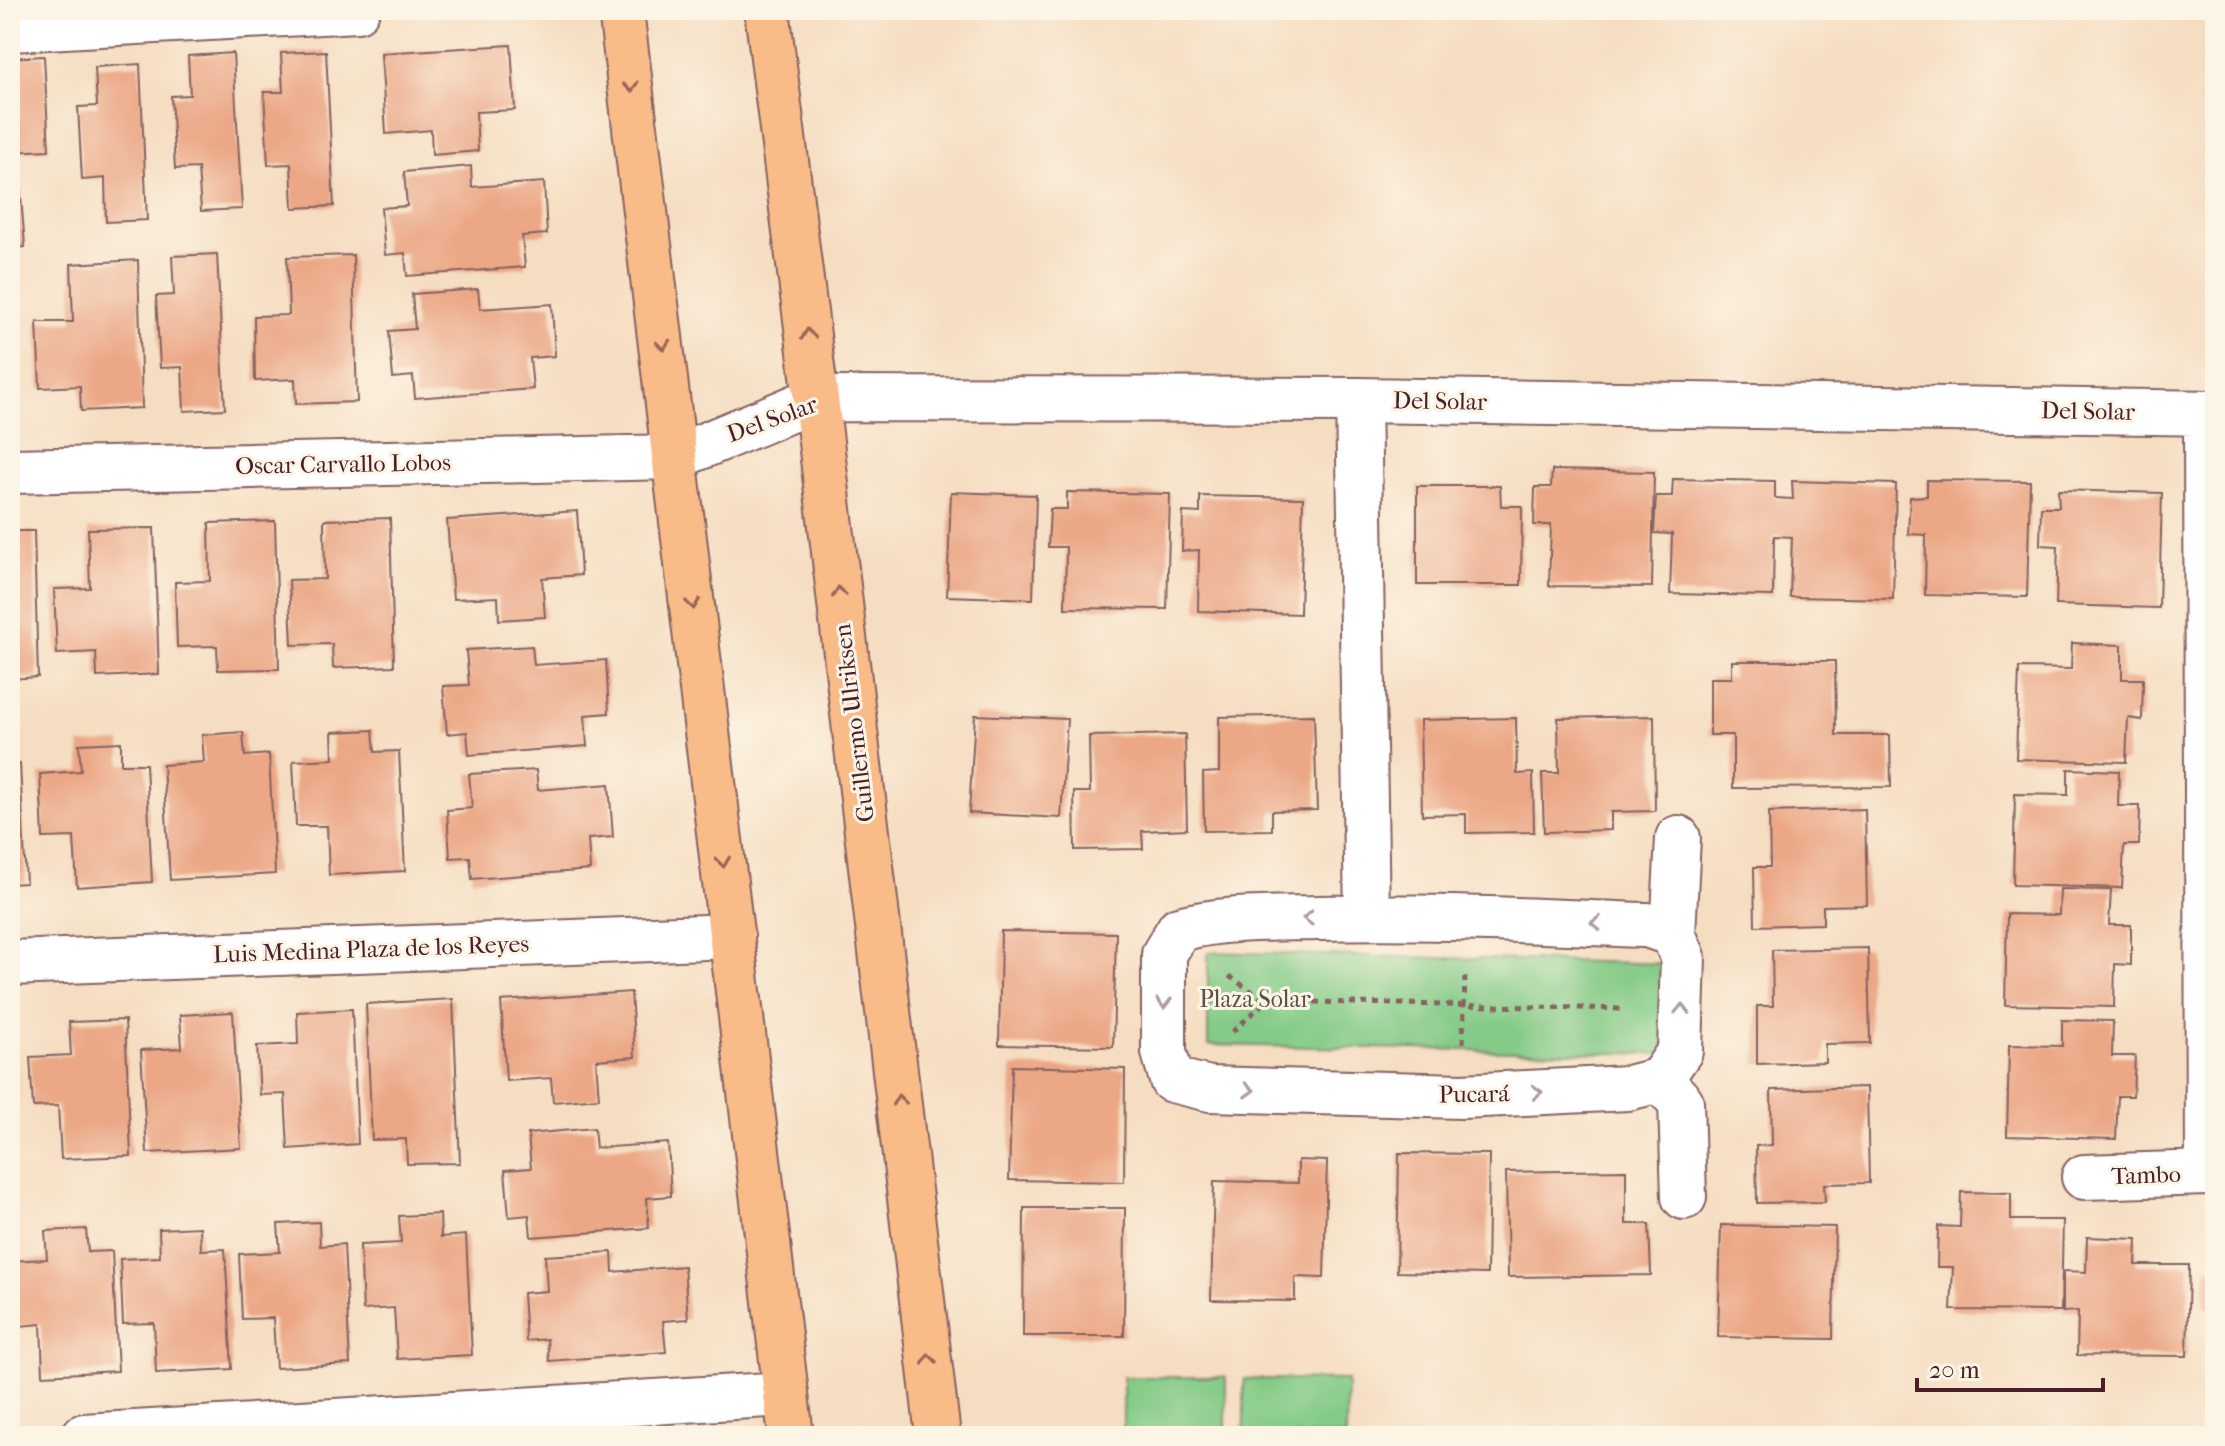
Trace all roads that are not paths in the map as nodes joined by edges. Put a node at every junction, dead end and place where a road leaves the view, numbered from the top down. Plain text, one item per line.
1 (357, 10) edge
2 (621, 10) edge
3 (767, 10) edge
4 (10, 29) edge
5 (816, 399) junction
6 (1358, 400) junction
7 (2210, 413) edge
8 (676, 457) junction
9 (10, 471) edge
10 (2211, 701) edge
11 (1678, 838) dead end
12 (1367, 917) junction
13 (1673, 934) junction
14 (732, 936) junction
15 (10, 963) edge
16 (1660, 1080) junction
17 (2212, 1172) edge
18 (2084, 1177) dead end
19 (1684, 1197) dead end
20 (789, 1415) edge
21 (84, 1436) edge
22 (938, 1436) edge

1 - 4 street
2 -> 8 main road
5 -> 3 main road, Guillermo Ulriksen
5 - 6 street, Del Solar
5 - 8 street, Del Solar
22 -> 5 main road, Guillermo Ulriksen
6 - 7 street, Del Solar
6 - 12 street
7 - 10 street, Tambo
8 - 9 street, Oscar Carvallo Lobos
8 -> 14 main road
10 - 17 street, Tambo
11 - 13 street
13 -> 12 street, Pucará
12 -> 16 street, Pucará
16 -> 13 street
14 - 15 street, Luis Medina Plaza de los Reyes
14 - 20 main road
16 - 19 street
17 - 18 street, Tambo
20 - 21 street

